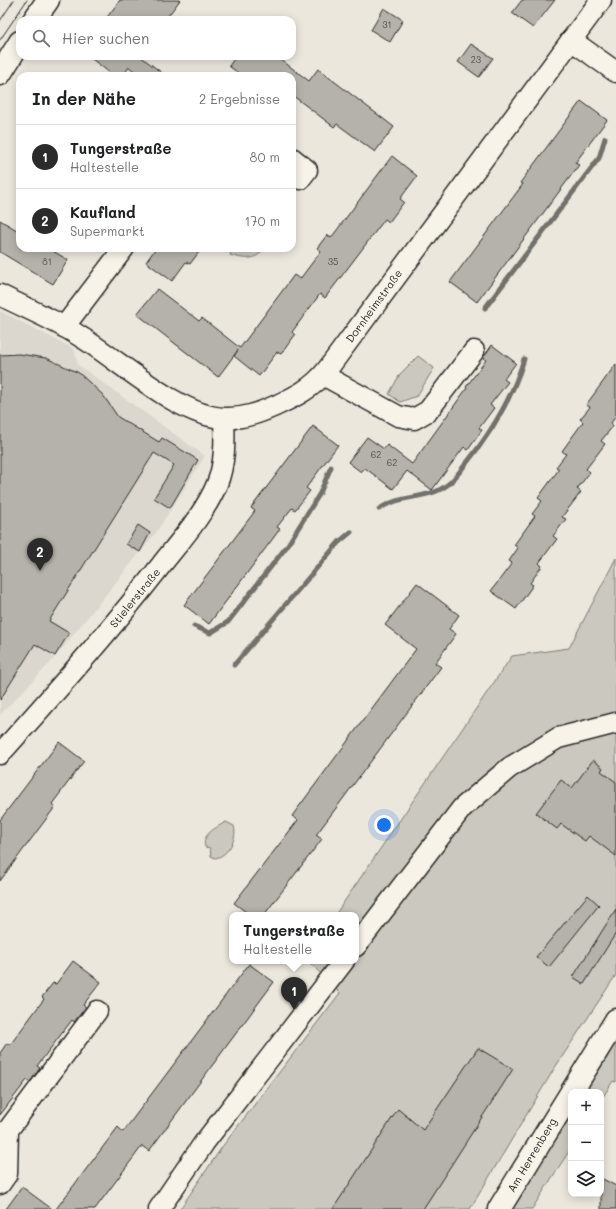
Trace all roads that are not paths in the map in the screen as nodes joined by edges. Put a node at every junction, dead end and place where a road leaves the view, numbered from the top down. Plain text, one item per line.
1 (48, 0) edge
2 (601, 0) edge
3 (37, 16) edge
4 (571, 40) junction
5 (16, 48) edge
6 (616, 72) edge
7 (0, 74) edge
8 (296, 161) edge
9 (300, 179) dead end
10 (121, 252) edge
11 (0, 295) edge
12 (64, 327) junction
13 (474, 351) dead end
14 (323, 375) junction
15 (224, 418) junction
16 (616, 723) edge
17 (0, 754) edge
18 (359, 942) edge
19 (342, 964) edge
20 (97, 1011) dead end
21 (616, 1020) edge
22 (0, 1184) edge
23 (159, 1209) edge
24 (499, 1209) edge

1 - 3 main road
2 - 4 street, Dornheimstraße
4 - 6 street
4 - 14 street, Dornheimstraße
5 - 7 main road
8 - 9 street
10 - 12 street
11 - 12 street, Dornheimstraße
12 - 15 street, Dornheimstraße
13 - 14 street
14 - 15 street, Dornheimstraße
15 - 17 street, Stielerstraße
16 - 18 street
19 - 23 street
20 - 22 street
21 - 24 main road, Am Herrenberg

